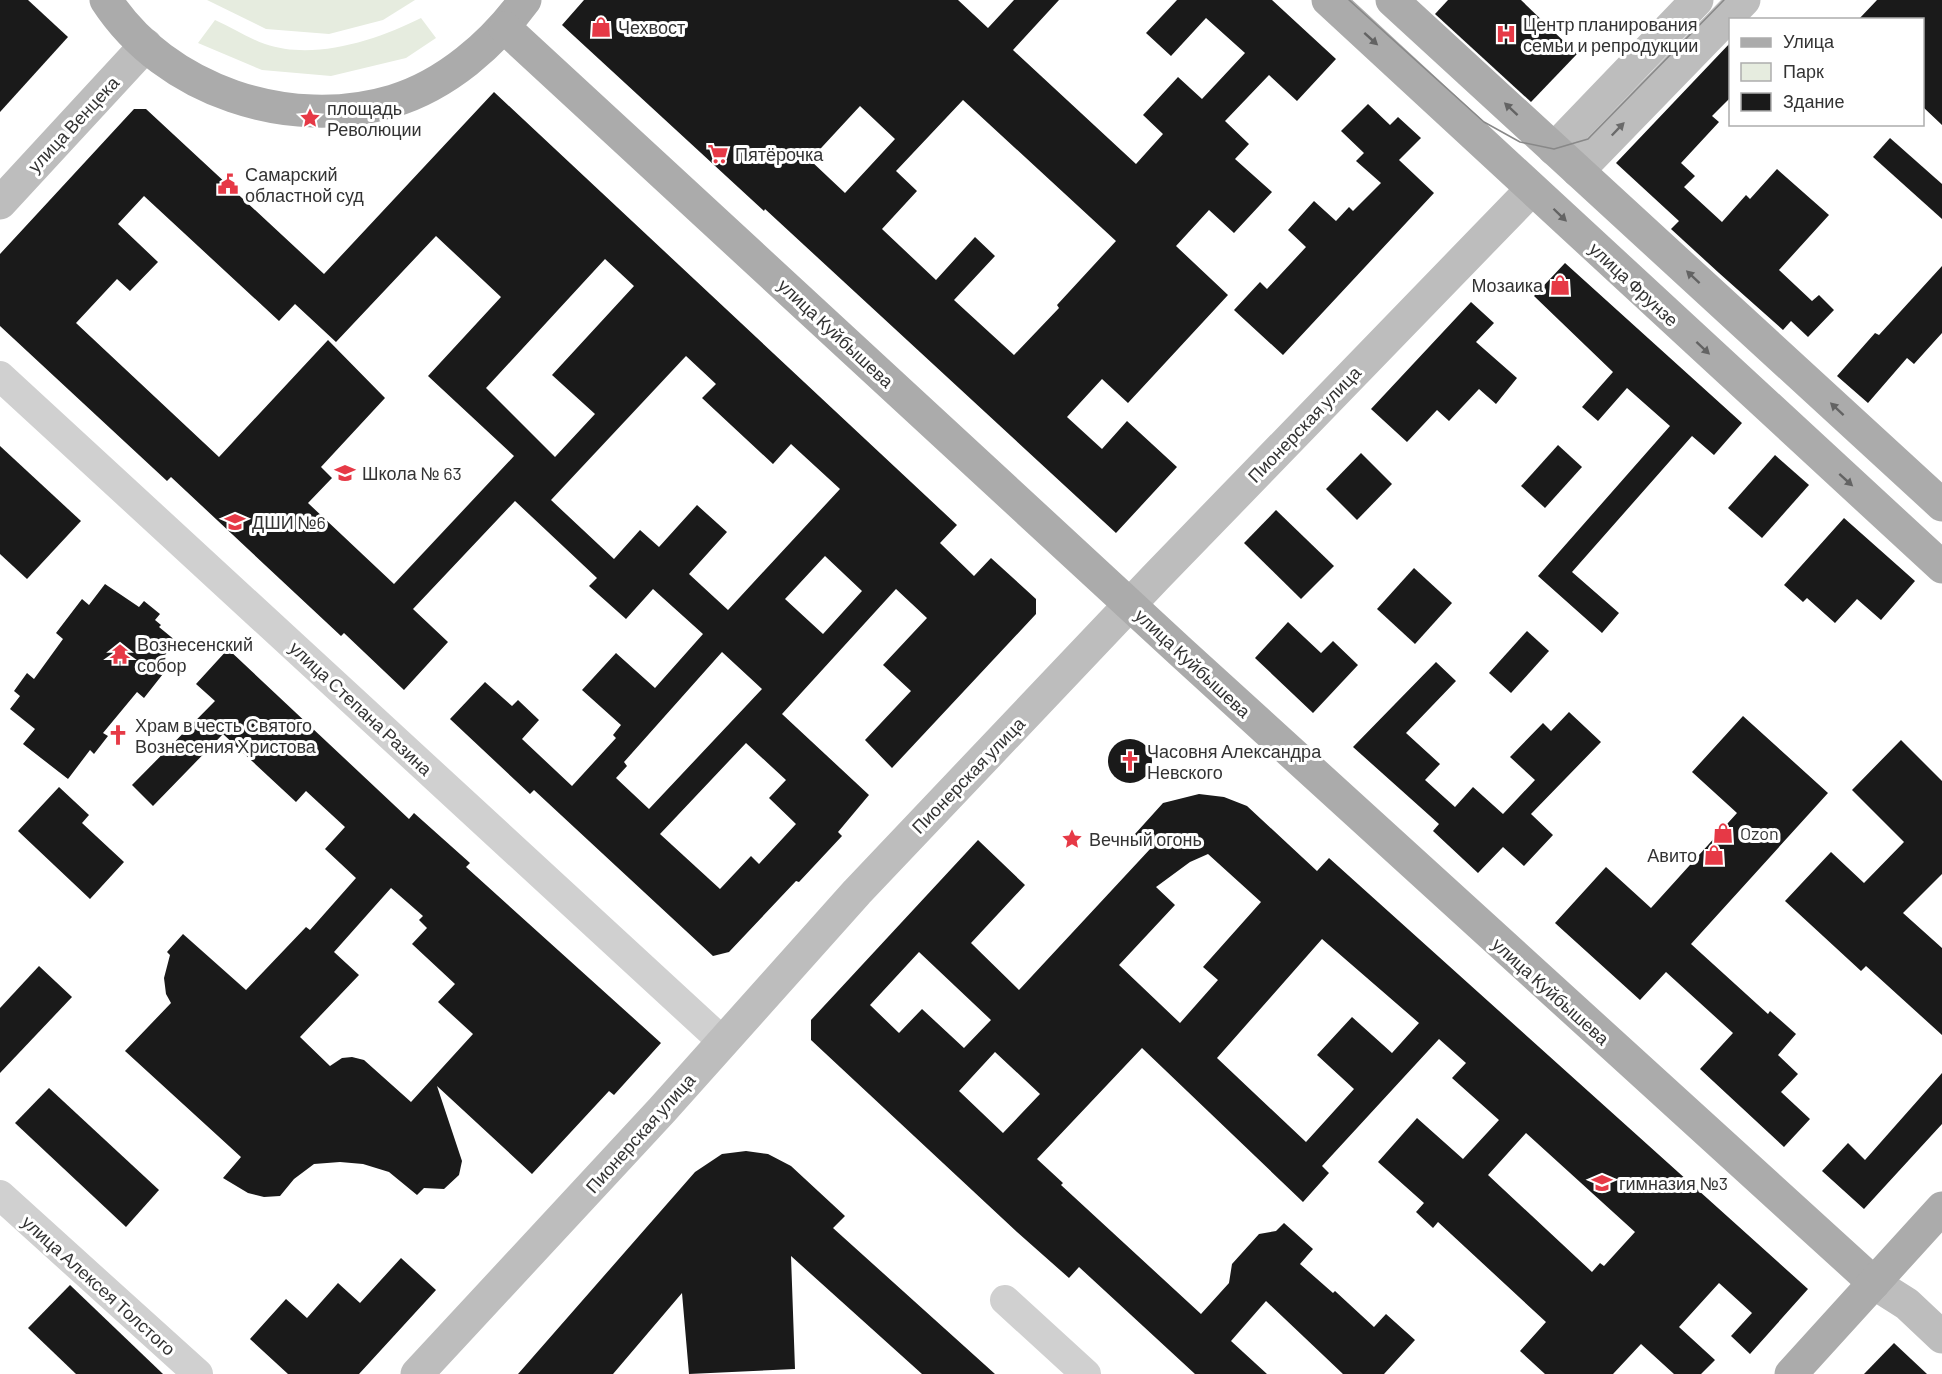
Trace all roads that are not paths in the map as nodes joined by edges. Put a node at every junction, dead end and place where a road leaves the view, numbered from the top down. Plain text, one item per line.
1 (106, 0) edge
2 (525, 0) edge
3 (1328, 0) edge
4 (1392, 0) edge
5 (1697, 0) edge
6 (1744, 0) edge
7 (505, 28) junction
8 (146, 45) junction
9 (1554, 149) junction
10 (1578, 171) junction
11 (1533, 189) junction
12 (0, 203) edge
13 (0, 376) edge
14 (1942, 505) edge
15 (1942, 567) edge
16 (1130, 604) junction
17 (722, 1041) junction
18 (0, 1196) edge
19 (1942, 1208) edge
20 (1874, 1283) junction
21 (1005, 1300) dead end
22 (1942, 1337) edge
23 (198, 1374) edge
24 (417, 1374) edge
25 (1086, 1374) edge
26 (1791, 1374) edge

1 - 8 main road
2 - 7 main road
3 -> 11 main road, улица Фрунзе
9 -> 4 main road
5 - 9 main road, Пионерская улица
10 -> 6 main road, Пионерская улица
7 - 8 main road
7 - 16 main road, улица Куйбышева
8 - 12 main road, улица Венцека
9 - 10 main road
9 - 11 main road, Пионерская улица
10 - 11 main road, Пионерская улица
14 -> 10 main road
11 -> 15 main road, улица Фрунзе
11 - 16 main road, Пионерская улица
13 - 17 street, улица Степана Разина
16 - 17 main road, Пионерская улица
16 - 20 main road, улица Куйбышева
17 - 24 main road, Пионерская улица
18 - 23 street, улица Алексея Толстого
19 - 20 main road
20 - 22 main road, улица Куйбышева
20 - 26 main road
21 - 25 street

